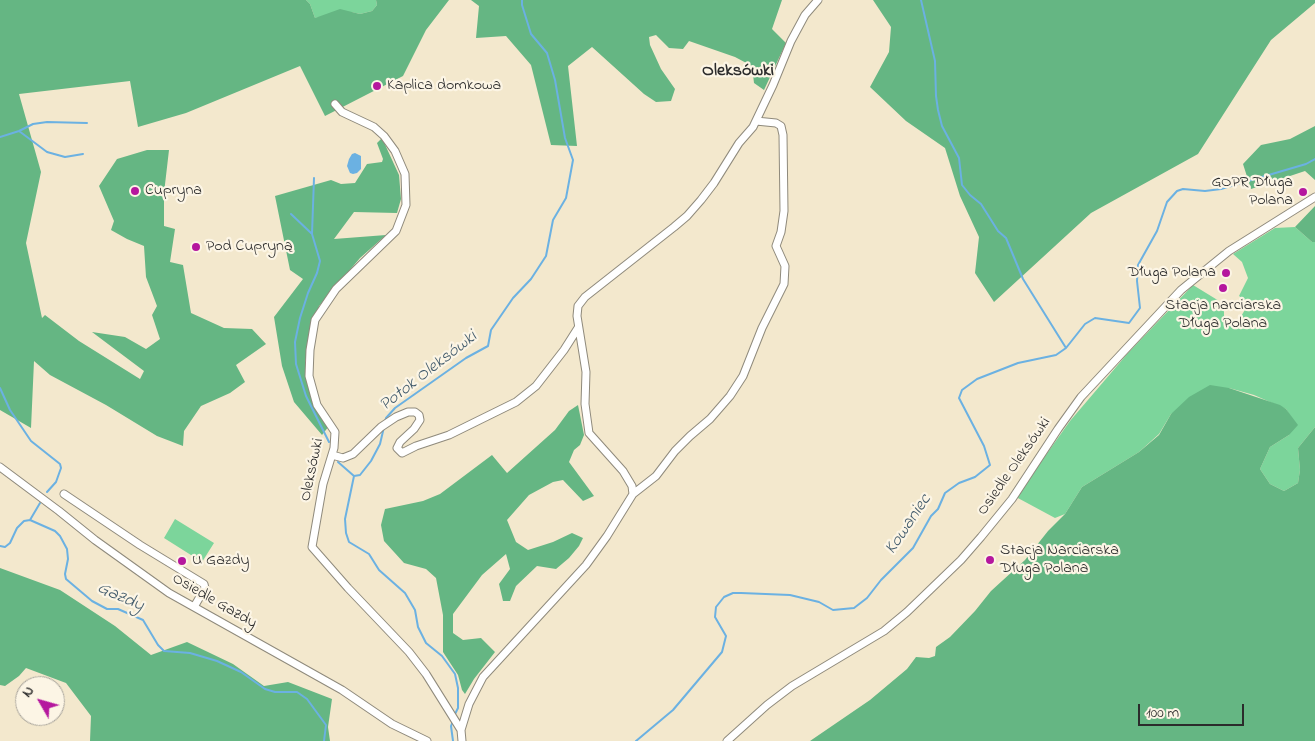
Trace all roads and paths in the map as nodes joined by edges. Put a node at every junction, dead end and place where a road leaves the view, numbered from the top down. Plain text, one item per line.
1 (818, 0) edge
2 (335, 104) dead end
3 (756, 121) junction
4 (1315, 198) edge
5 (578, 328) junction
6 (332, 455) junction
7 (0, 467) edge
8 (64, 494) dead end
9 (633, 494) junction
10 (194, 607) junction
11 (461, 730) junction
12 (427, 741) edge
13 (462, 741) edge
14 (727, 741) edge

1 - 3 street
2 - 6 street, Oleksówki
3 - 5 street
3 - 9 street
4 - 14 street, Osiedle Oleksówki
5 - 6 street
5 - 9 street
6 - 11 street, Oleksówki
7 - 10 street, Osiedle Gazdy
8 - 10 street
9 - 11 street
10 - 12 street, Osiedle Gazdy
11 - 13 street, Oleksówki

